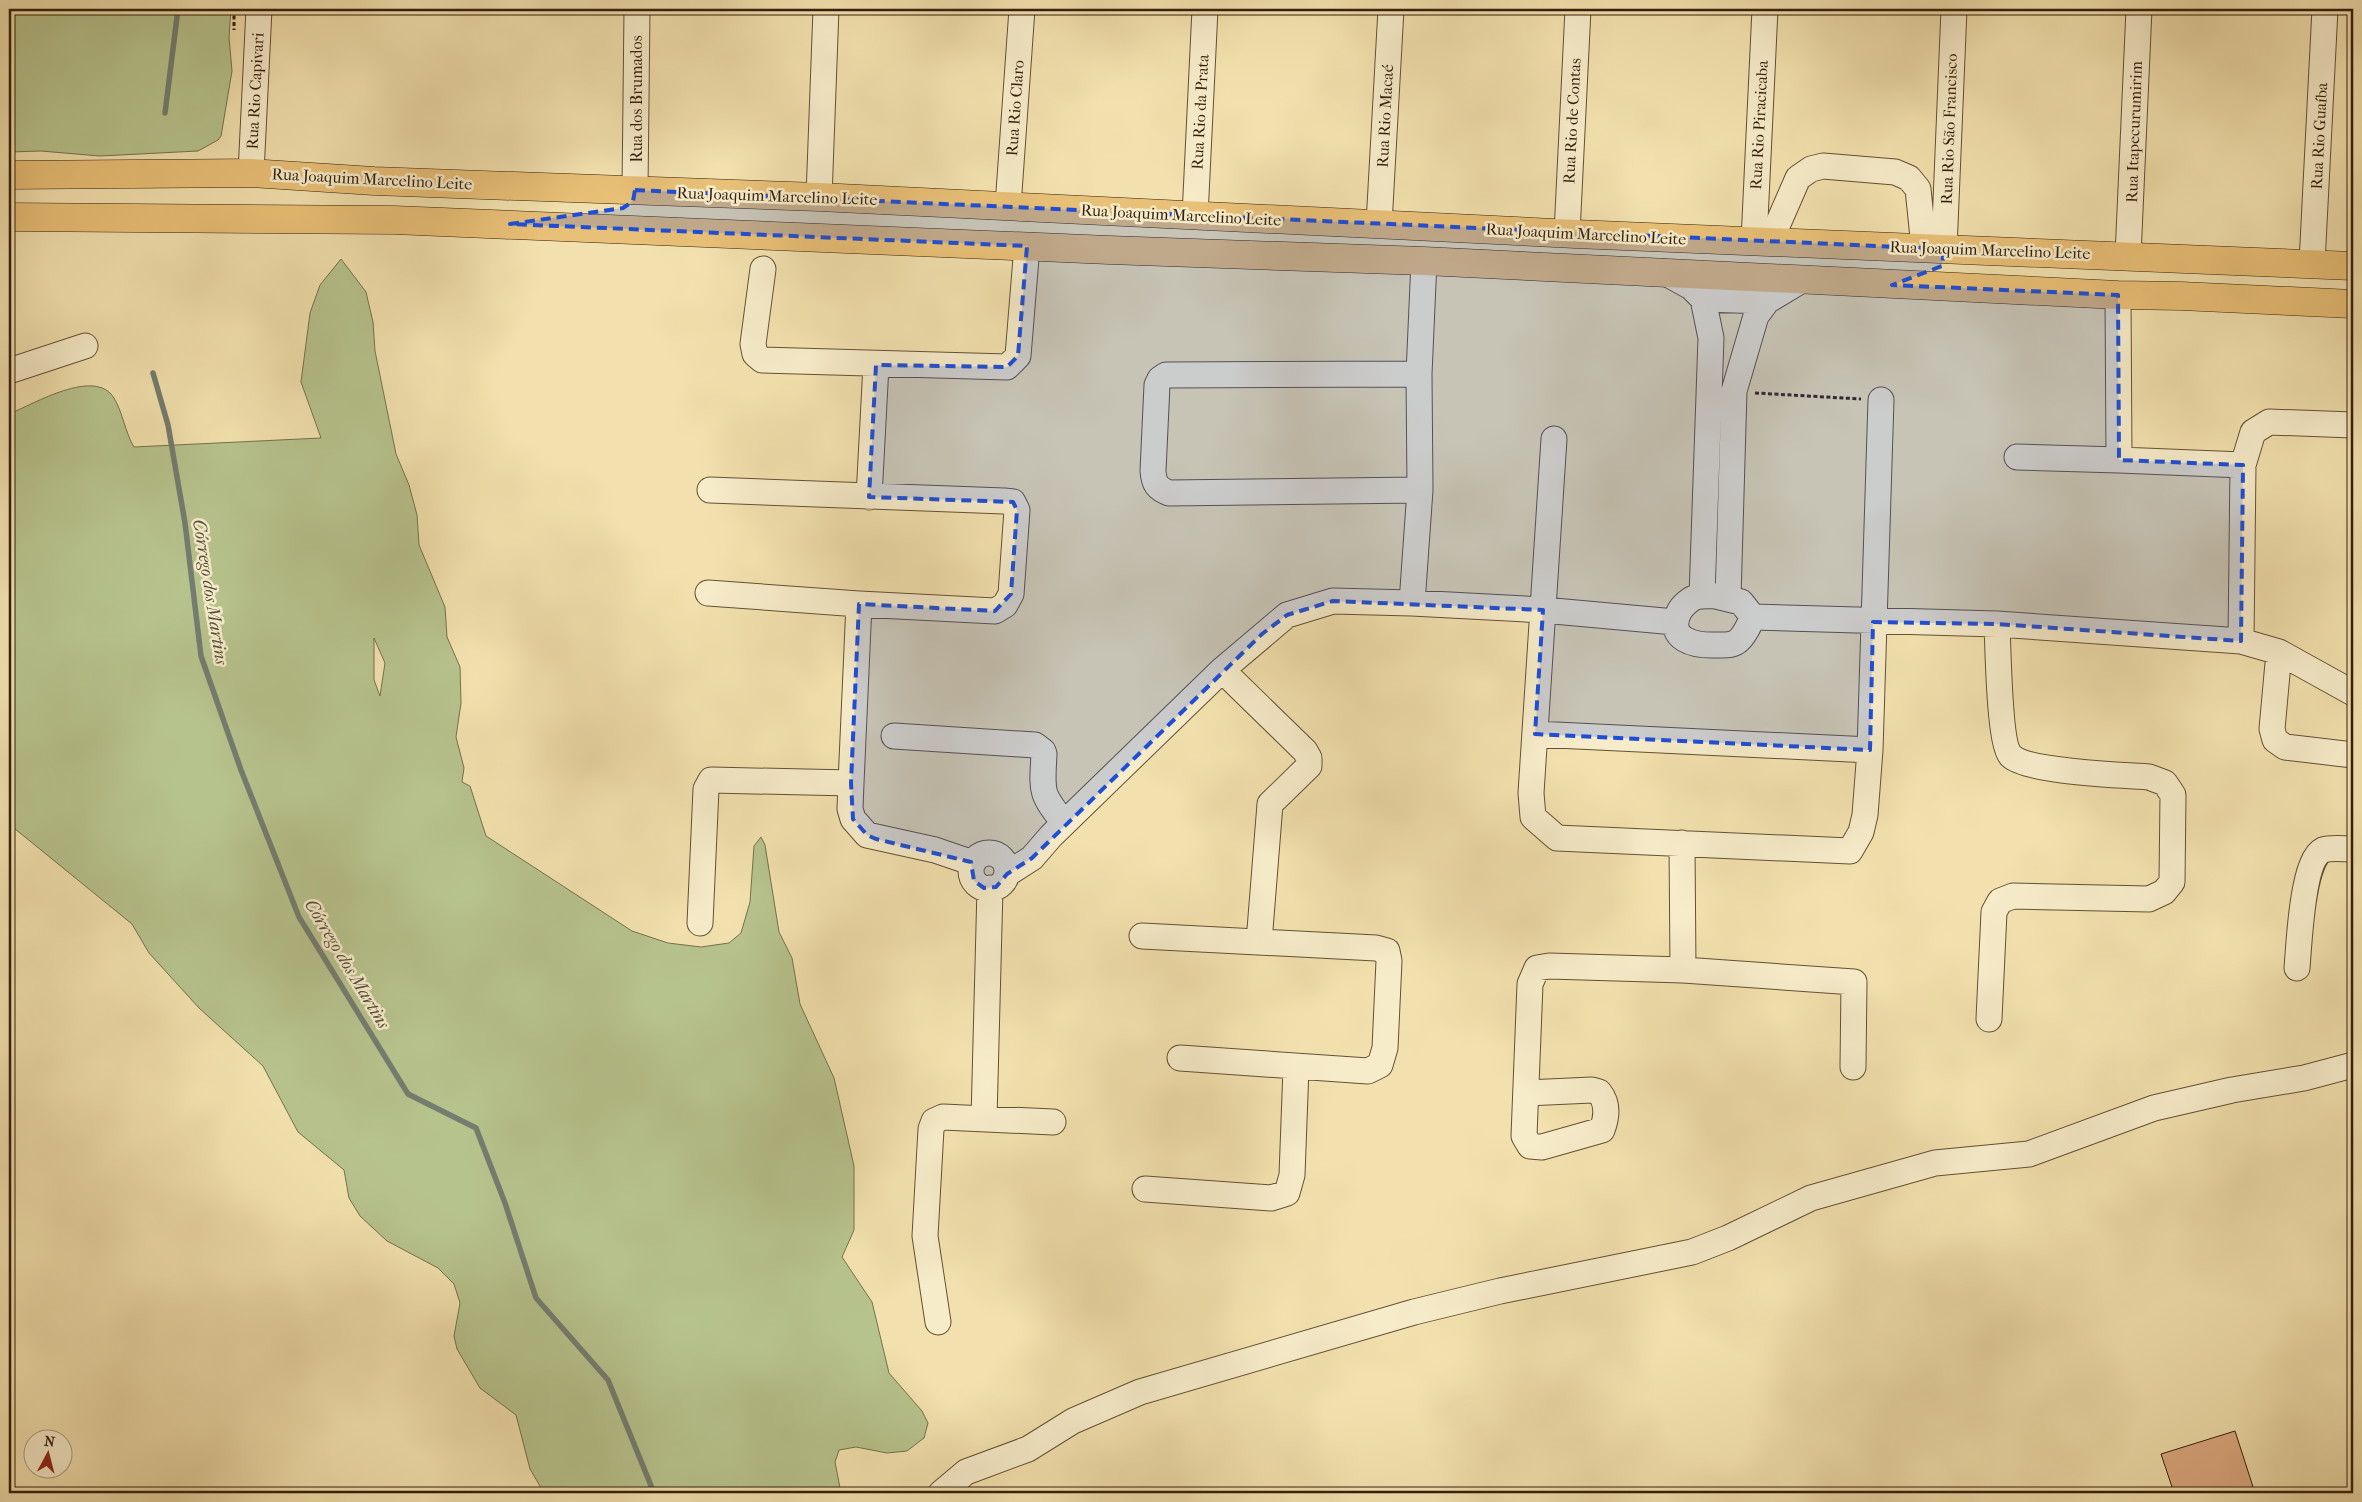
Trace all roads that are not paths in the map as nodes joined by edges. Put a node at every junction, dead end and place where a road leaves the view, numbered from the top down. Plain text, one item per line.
1 (259, 9) edge
2 (637, 9) edge
3 (826, 9) edge
4 (1022, 9) edge
5 (1205, 9) edge
6 (1391, 9) edge
7 (1578, 9) edge
8 (1765, 9) edge
9 (1954, 9) edge
10 (2139, 9) edge
11 (2325, 9) edge
12 (251, 173) junction
13 (9, 175) edge
14 (636, 190) junction
15 (819, 198) junction
16 (1008, 206) junction
17 (1057, 209) junction
18 (1110, 212) junction
19 (1195, 216) junction
20 (9, 217) edge
21 (510, 224) junction
22 (1379, 224) junction
23 (1567, 233) junction
24 (1714, 240) junction
25 (1762, 242) junction
26 (1039, 246) junction
27 (1934, 248) junction
28 (1108, 250) junction
29 (2128, 256) junction
30 (2181, 257) junction
31 (1424, 261) junction
32 (2262, 262) junction
33 (2312, 264) junction
34 (2353, 266) edge
35 (1544, 267) junction
36 (763, 269) dead end
37 (1664, 272) junction
38 (1802, 280) junction
39 (2118, 295) junction
40 (2181, 296) junction
41 (1703, 299) junction
42 (2258, 299) junction
43 (1767, 300) junction
44 (2353, 304) edge
45 (85, 346) dead end
46 (876, 365) junction
47 (9, 371) edge
48 (1419, 374) junction
49 (1881, 400) road end
50 (2353, 425) edge
51 (1554, 439) dead end
52 (2016, 457) dead end
53 (2119, 460) junction
54 (2242, 465) junction
55 (710, 490) dead end
56 (1420, 490) junction
57 (869, 497) junction
58 (708, 593) dead end
59 (1702, 596) junction
60 (1728, 598) junction
61 (1412, 603) junction
62 (859, 604) junction
63 (1543, 610) junction
64 (1753, 617) junction
65 (1674, 622) junction
66 (1873, 622) junction
67 (1997, 624) junction
68 (2241, 641) junction
69 (2279, 652) junction
70 (1222, 670) junction
71 (2353, 693) edge
72 (1535, 734) junction
73 (894, 736) dead end
74 (1870, 750) junction
75 (2353, 755) edge
76 (851, 783) junction
77 (1057, 829) junction
78 (1682, 843) junction
79 (2353, 849) edge
80 (988, 871) junction
81 (700, 923) dead end
82 (1142, 936) dead end
83 (1259, 942) junction
84 (2297, 968) dead end
85 (1683, 970) junction
86 (1989, 1018) dead end
87 (1180, 1058) dead end
88 (2353, 1064) edge
89 (1296, 1068) junction
90 (1853, 1068) dead end
91 (1526, 1093) dead end
92 (984, 1119) junction
93 (1053, 1122) dead end
94 (1145, 1189) dead end
95 (938, 1322) dead end
96 (941, 1493) edge

1 - 12 street, Rua Rio Capivari
2 - 14 street, Rua dos Brumados
3 - 15 street
4 - 16 street, Rua Rio Claro
5 - 19 street, Rua Rio da Prata
6 - 22 street, Rua Rio Macaé
7 - 23 street, Rua Rio de Contas
8 - 25 street, Rua Rio Piracicaba
9 - 27 street, Rua Rio São Francisco
10 - 29 street, Rua Itapecurumirim
11 - 33 street, Rua Rio Guaíba
12 - 13 main road, Rua Joaquim Marcelino Leite
12 - 14 main road, Rua Joaquim Marcelino Leite
14 - 15 main road, Rua Joaquim Marcelino Leite
14 - 21 main road
15 - 16 main road, Rua Joaquim Marcelino Leite
16 - 17 main road, Rua Joaquim Marcelino Leite
17 - 18 main road, Rua Joaquim Marcelino Leite
17 - 26 main road
18 - 19 main road, Rua Joaquim Marcelino Leite
18 - 28 main road
19 - 22 main road, Rua Joaquim Marcelino Leite
20 - 21 main road, Rua Joaquim Marcelino Leite
21 - 26 main road, Rua Joaquim Marcelino Leite
22 - 23 main road, Rua Joaquim Marcelino Leite
23 - 24 main road, Rua Joaquim Marcelino Leite
24 - 25 main road, Rua Joaquim Marcelino Leite
24 - 35 main road
25 - 27 main road, Rua Joaquim Marcelino Leite
25 - 27 street
26 - 28 main road, Rua Joaquim Marcelino Leite
26 - 46 street
27 - 29 main road, Rua Joaquim Marcelino Leite
27 - 38 main road
28 - 31 main road, Rua Joaquim Marcelino Leite
29 - 30 main road, Rua Joaquim Marcelino Leite
30 - 32 main road, Rua Joaquim Marcelino Leite
30 - 40 main road
31 - 35 main road, Rua Joaquim Marcelino Leite
31 - 48 street
32 - 33 main road, Rua Joaquim Marcelino Leite
32 - 42 main road
33 - 34 main road, Rua Joaquim Marcelino Leite
35 - 37 main road, Rua Joaquim Marcelino Leite
36 - 46 street
37 - 38 main road, Rua Joaquim Marcelino Leite
37 - 41 street
38 - 39 main road, Rua Joaquim Marcelino Leite
38 - 43 street
39 - 40 main road, Rua Joaquim Marcelino Leite
39 - 53 street
40 - 42 main road, Rua Joaquim Marcelino Leite
41 - 43 street
41 - 59 street
42 - 44 main road, Rua Joaquim Marcelino Leite
43 - 60 street
45 - 47 street
46 - 57 street
48 - 56 street
48 - 56 street
49 - 66 street
50 - 54 street
51 - 63 street
52 - 53 street
53 - 54 street
54 - 68 street
55 - 57 street
56 - 61 street
57 - 62 street
58 - 62 street
59 - 60 street
59 - 65 street
60 - 64 street
61 - 63 street
61 - 70 street
62 - 76 street
63 - 65 street
63 - 72 street
64 - 65 street
64 - 66 street
66 - 67 street
66 - 74 street
67 - 68 street
67 - 86 street
68 - 69 street
69 - 71 street
69 - 75 street
70 - 77 street
70 - 83 street
72 - 74 street
72 - 78 street
73 - 77 street
74 - 78 street
76 - 80 street
76 - 81 street
77 - 80 street
78 - 85 street
79 - 84 street
80 - 92 street
82 - 83 street
83 - 89 street
85 - 90 street
85 - 91 street
87 - 89 street
88 - 96 street
89 - 94 street
92 - 93 street
92 - 95 street

